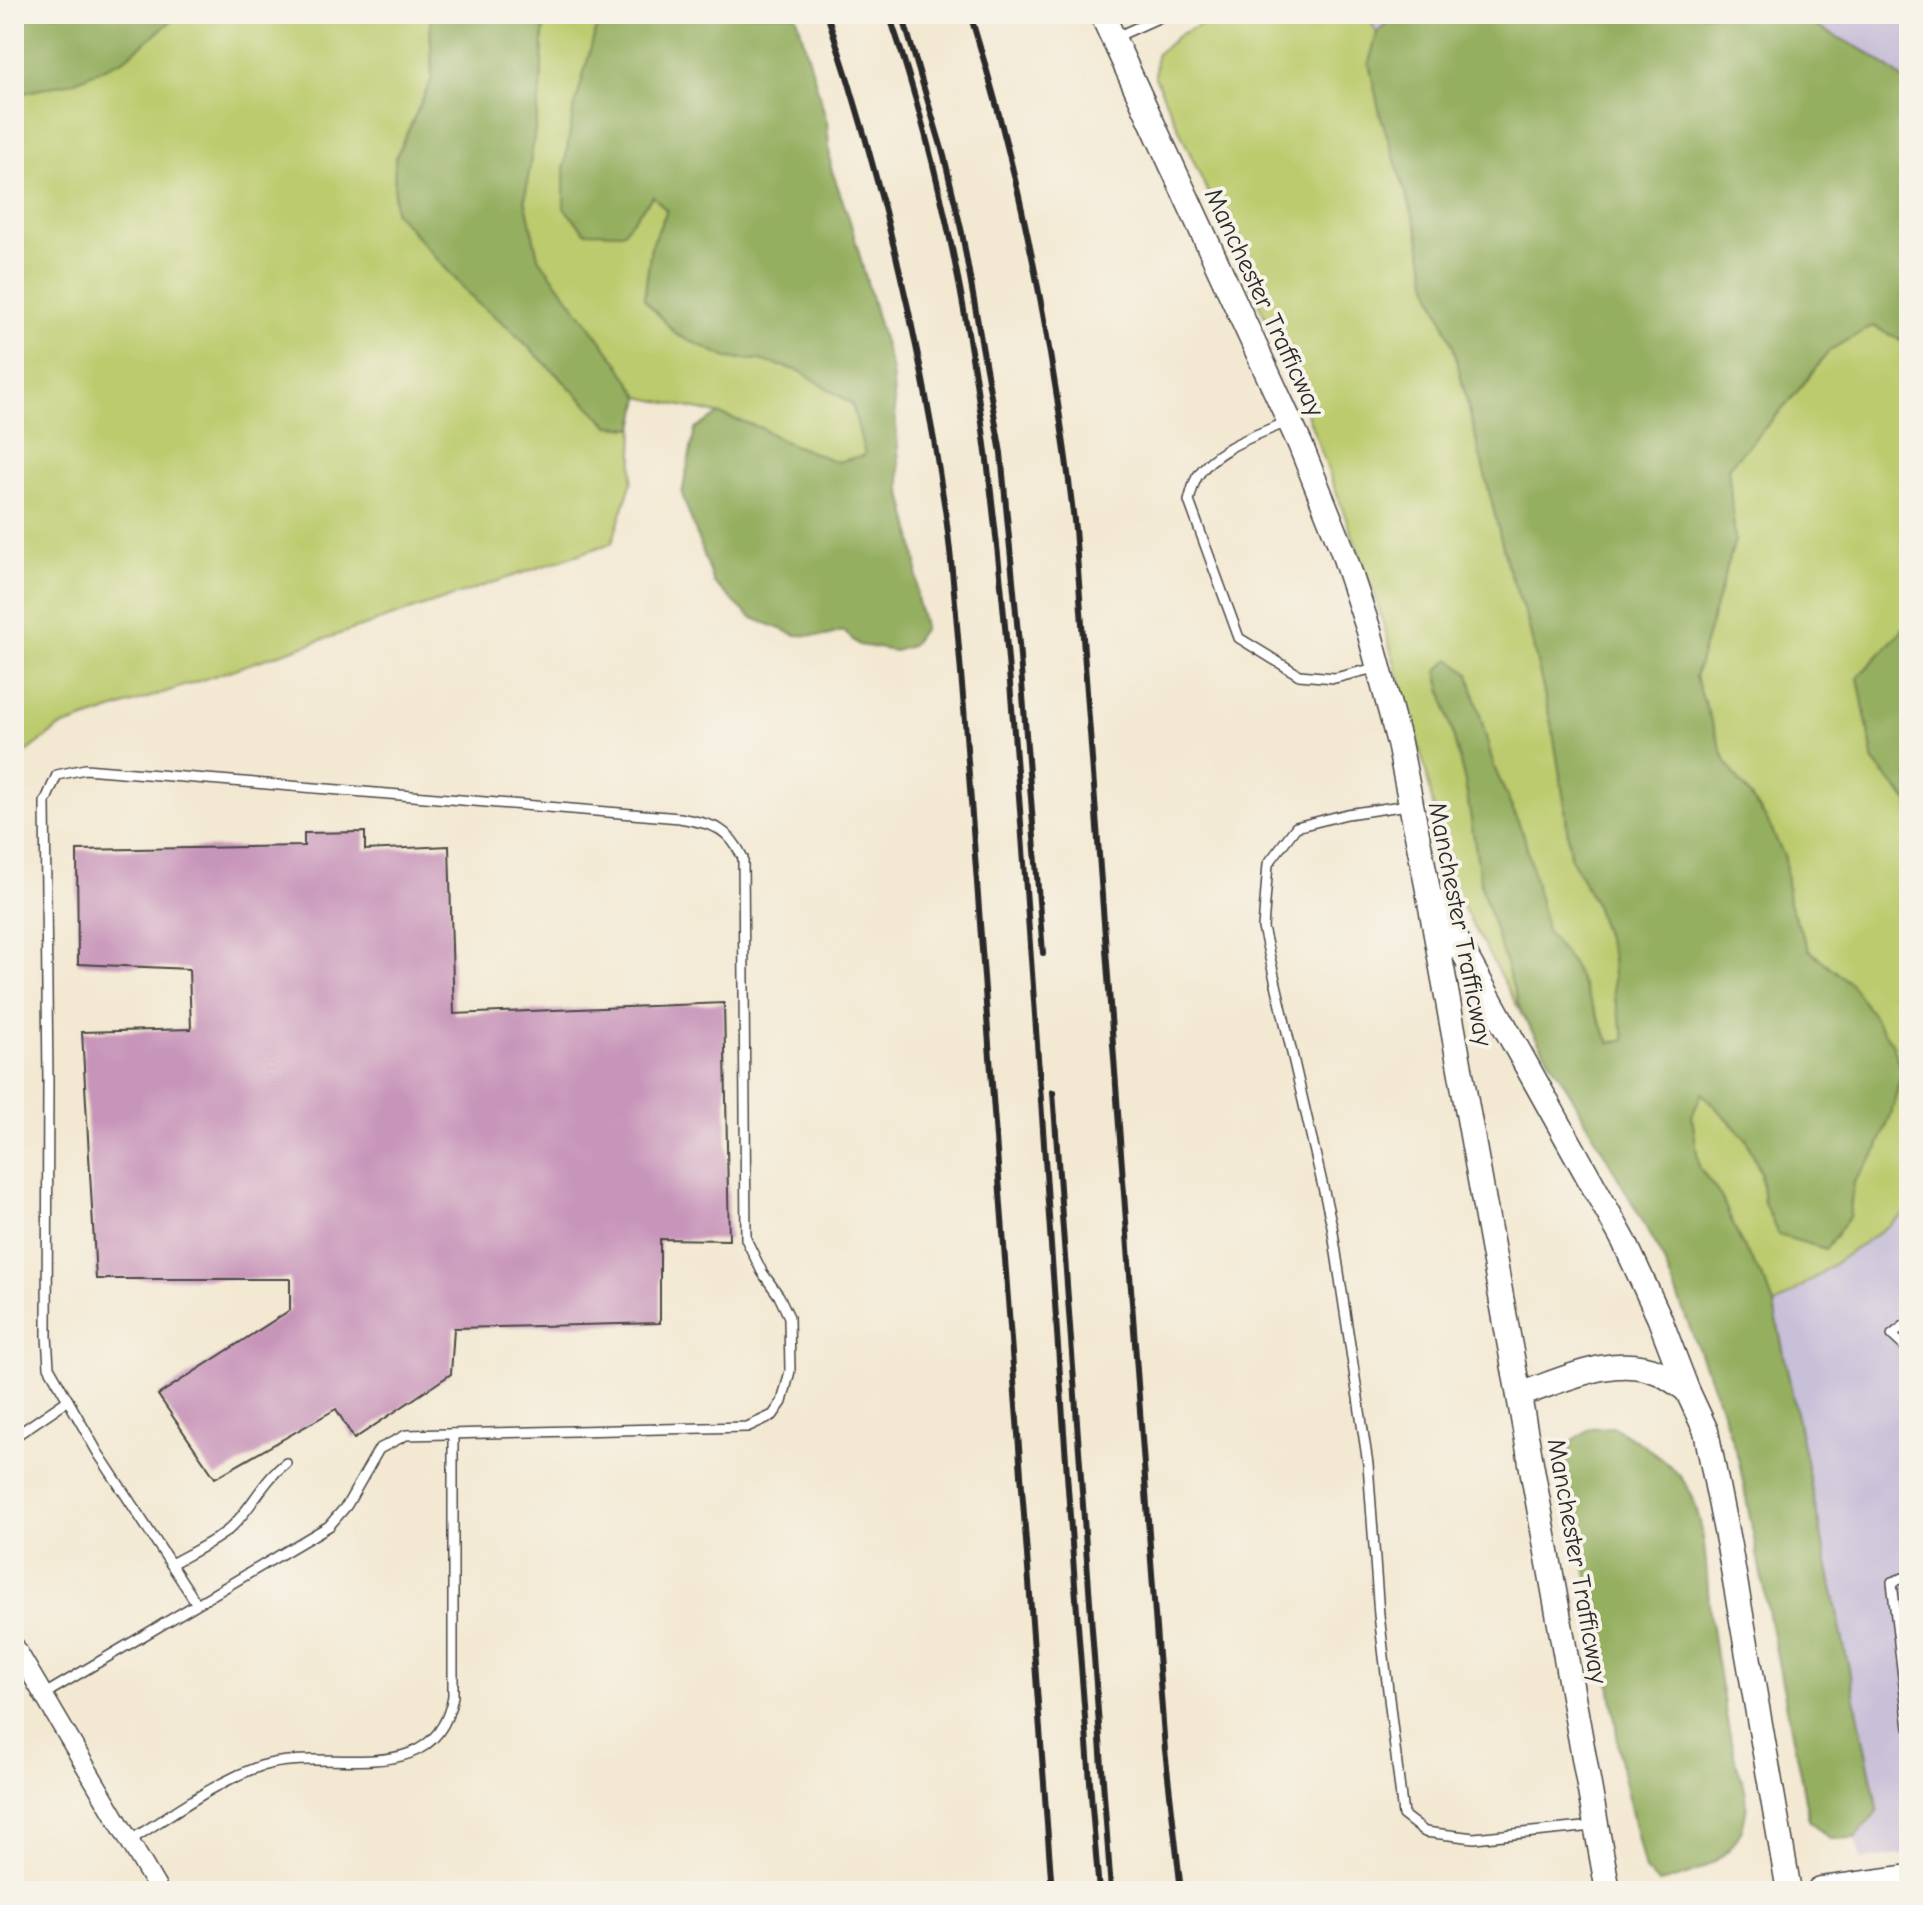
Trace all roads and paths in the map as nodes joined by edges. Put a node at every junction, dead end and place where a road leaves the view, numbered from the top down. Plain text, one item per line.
1 (1102, 14) edge
2 (1167, 14) edge
3 (1113, 39) junction
4 (1289, 421) junction
5 (1379, 667) junction
6 (1411, 805) junction
7 (1427, 885) junction
8 (1909, 1322) edge
9 (1909, 1351) edge
10 (1687, 1390) junction
11 (1519, 1395) junction
12 (68, 1400) junction
13 (453, 1434) junction
14 (14, 1437) edge
15 (286, 1463) dead end
16 (171, 1564) junction
17 (1909, 1576) edge
18 (197, 1604) junction
19 (14, 1645) edge
20 (43, 1695) junction
21 (1909, 1728) edge
22 (1597, 1826) junction
23 (129, 1841) junction
24 (1909, 1879) edge
25 (159, 1891) edge
26 (1608, 1891) edge
27 (1789, 1891) edge
28 (1821, 1891) edge

1 - 3 main road, Manchester Trafficway
2 - 3 lane
3 - 4 main road, Manchester Trafficway
4 - 5 main road, Manchester Trafficway
4 - 5 lane
5 - 6 main road, Manchester Trafficway
6 - 7 main road, Manchester Trafficway
6 - 22 lane
7 - 10 main road
7 - 11 main road, Manchester Trafficway
8 - 9 lane
10 - 11 main road
10 - 27 main road
11 - 22 main road, Manchester Trafficway
12 - 13 lane
12 - 14 lane
12 - 16 lane
13 - 18 lane
13 - 23 lane
15 - 16 lane
16 - 18 lane
17 - 21 lane
18 - 20 lane
19 - 20 street
20 - 23 street
22 - 26 main road, Manchester Trafficway
23 - 25 street
24 - 28 main road

